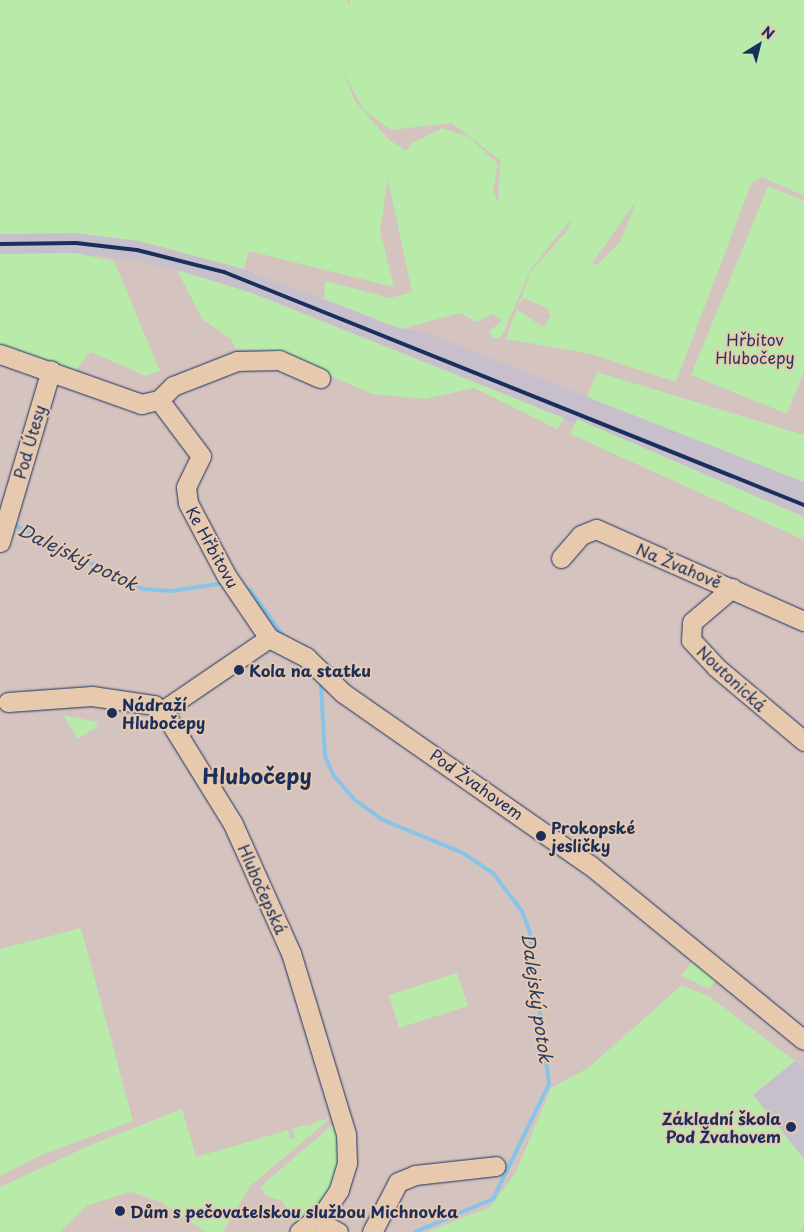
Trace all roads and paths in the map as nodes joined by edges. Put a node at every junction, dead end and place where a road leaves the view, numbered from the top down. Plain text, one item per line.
1 (0, 354) edge
2 (51, 370) junction
3 (320, 378) dead end
4 (158, 400) junction
5 (5, 529) edge
6 (561, 558) dead end
7 (732, 588) junction
8 (804, 621) edge
9 (270, 638) junction
10 (3, 702) edge
11 (162, 711) junction
12 (804, 741) edge
13 (804, 1040) edge
14 (496, 1166) dead end
15 (315, 1220) junction
16 (299, 1232) edge
17 (338, 1232) edge
18 (372, 1232) edge

1 - 2 street
2 - 4 street
2 - 5 street, Pod Útesy
3 - 4 street
4 - 9 street, Ke Hřbitovu
6 - 7 street, Na Žvahově
7 - 8 street, Na Žvahově
7 - 12 street, Noutonická
9 - 11 street
9 - 13 street, Pod Žvahovem
10 - 11 street
11 - 15 street, Hlubočepská
14 - 18 street
15 - 16 street, Hlubočepská
15 - 17 street

